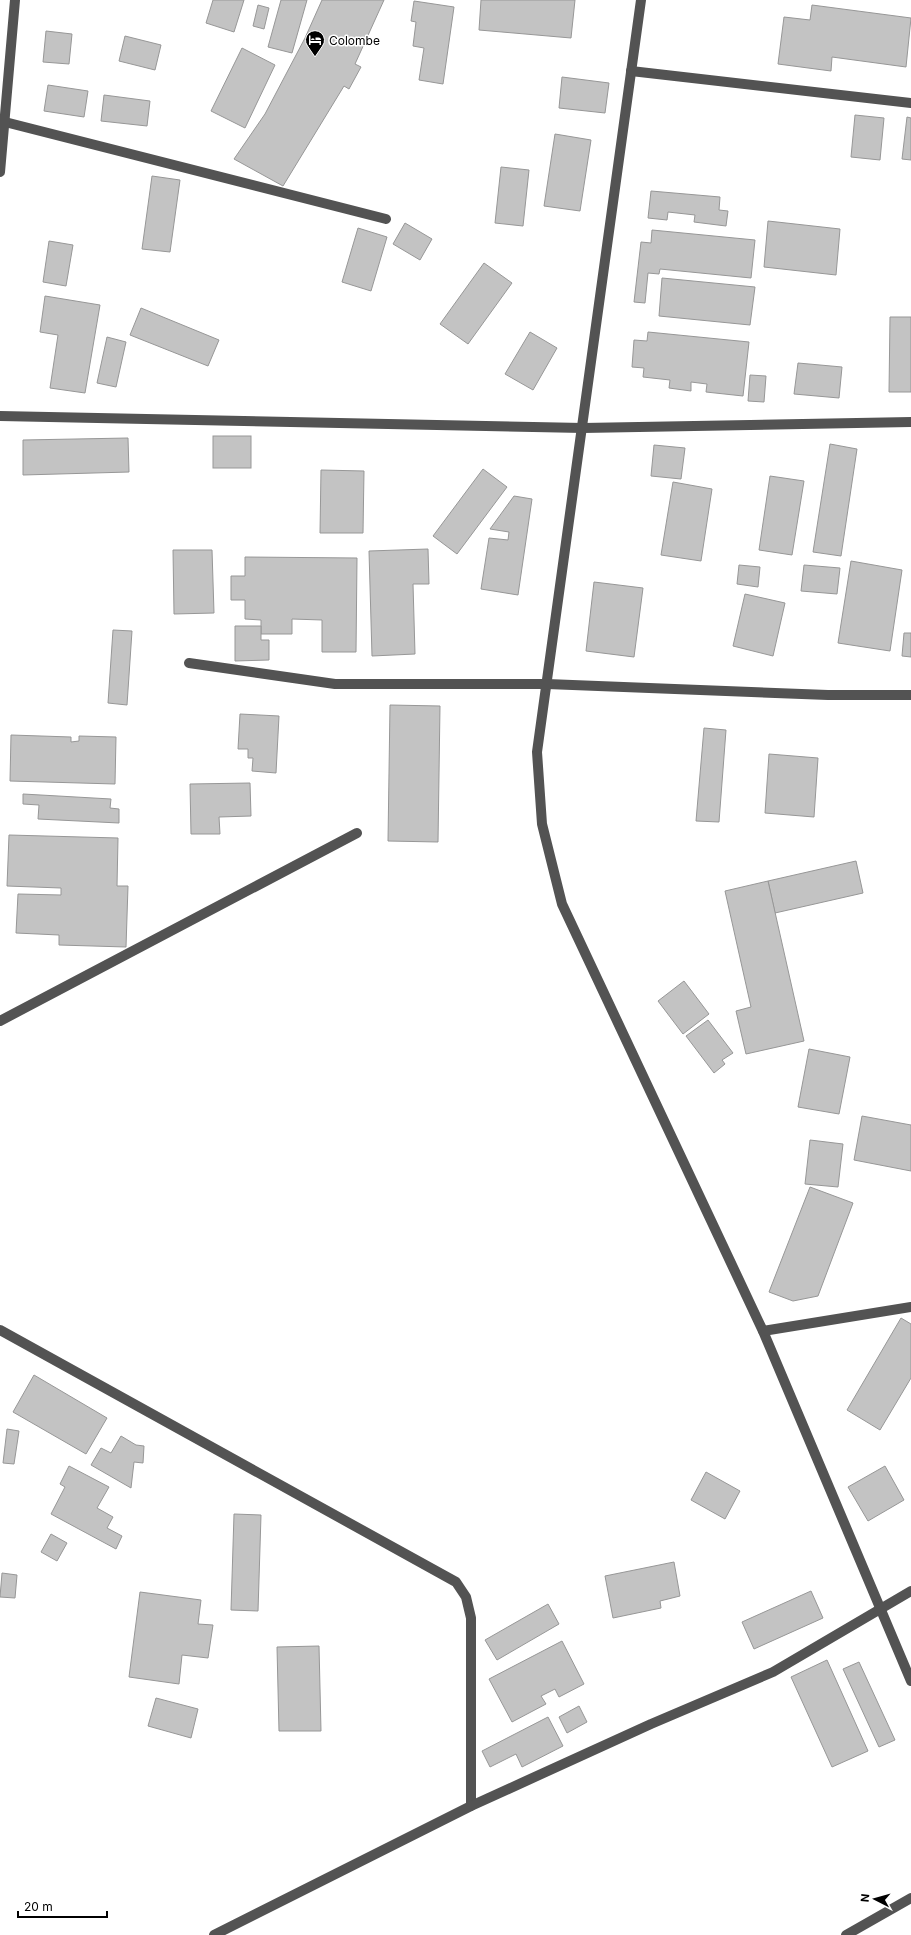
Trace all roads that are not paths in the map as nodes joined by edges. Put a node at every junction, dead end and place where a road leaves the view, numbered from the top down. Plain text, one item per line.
1 (15, 0) edge
2 (641, 0) edge
3 (631, 72) junction
4 (911, 103) edge
5 (6, 122) junction
6 (0, 172) edge
7 (386, 219) dead end
8 (0, 416) edge
9 (911, 422) edge
10 (583, 428) junction
11 (189, 663) dead end
12 (547, 684) junction
13 (911, 695) edge
14 (357, 833) dead end
15 (0, 1021) edge
16 (911, 1308) edge
17 (0, 1330) edge
18 (763, 1332) junction
19 (911, 1591) edge
20 (881, 1610) junction
21 (911, 1681) edge
22 (472, 1806) junction
23 (911, 1898) edge
24 (214, 1935) edge
25 (846, 1935) edge

1 - 5 street
2 - 3 street
3 - 4 street
3 - 10 street
5 - 6 street
5 - 7 street
8 - 10 street
9 - 10 street
10 - 12 street
11 - 12 street
12 - 13 street
12 - 18 street
14 - 15 street
16 - 18 street
17 - 22 street
18 - 20 street
19 - 20 street
20 - 21 street
20 - 22 street
22 - 24 street
23 - 25 street

